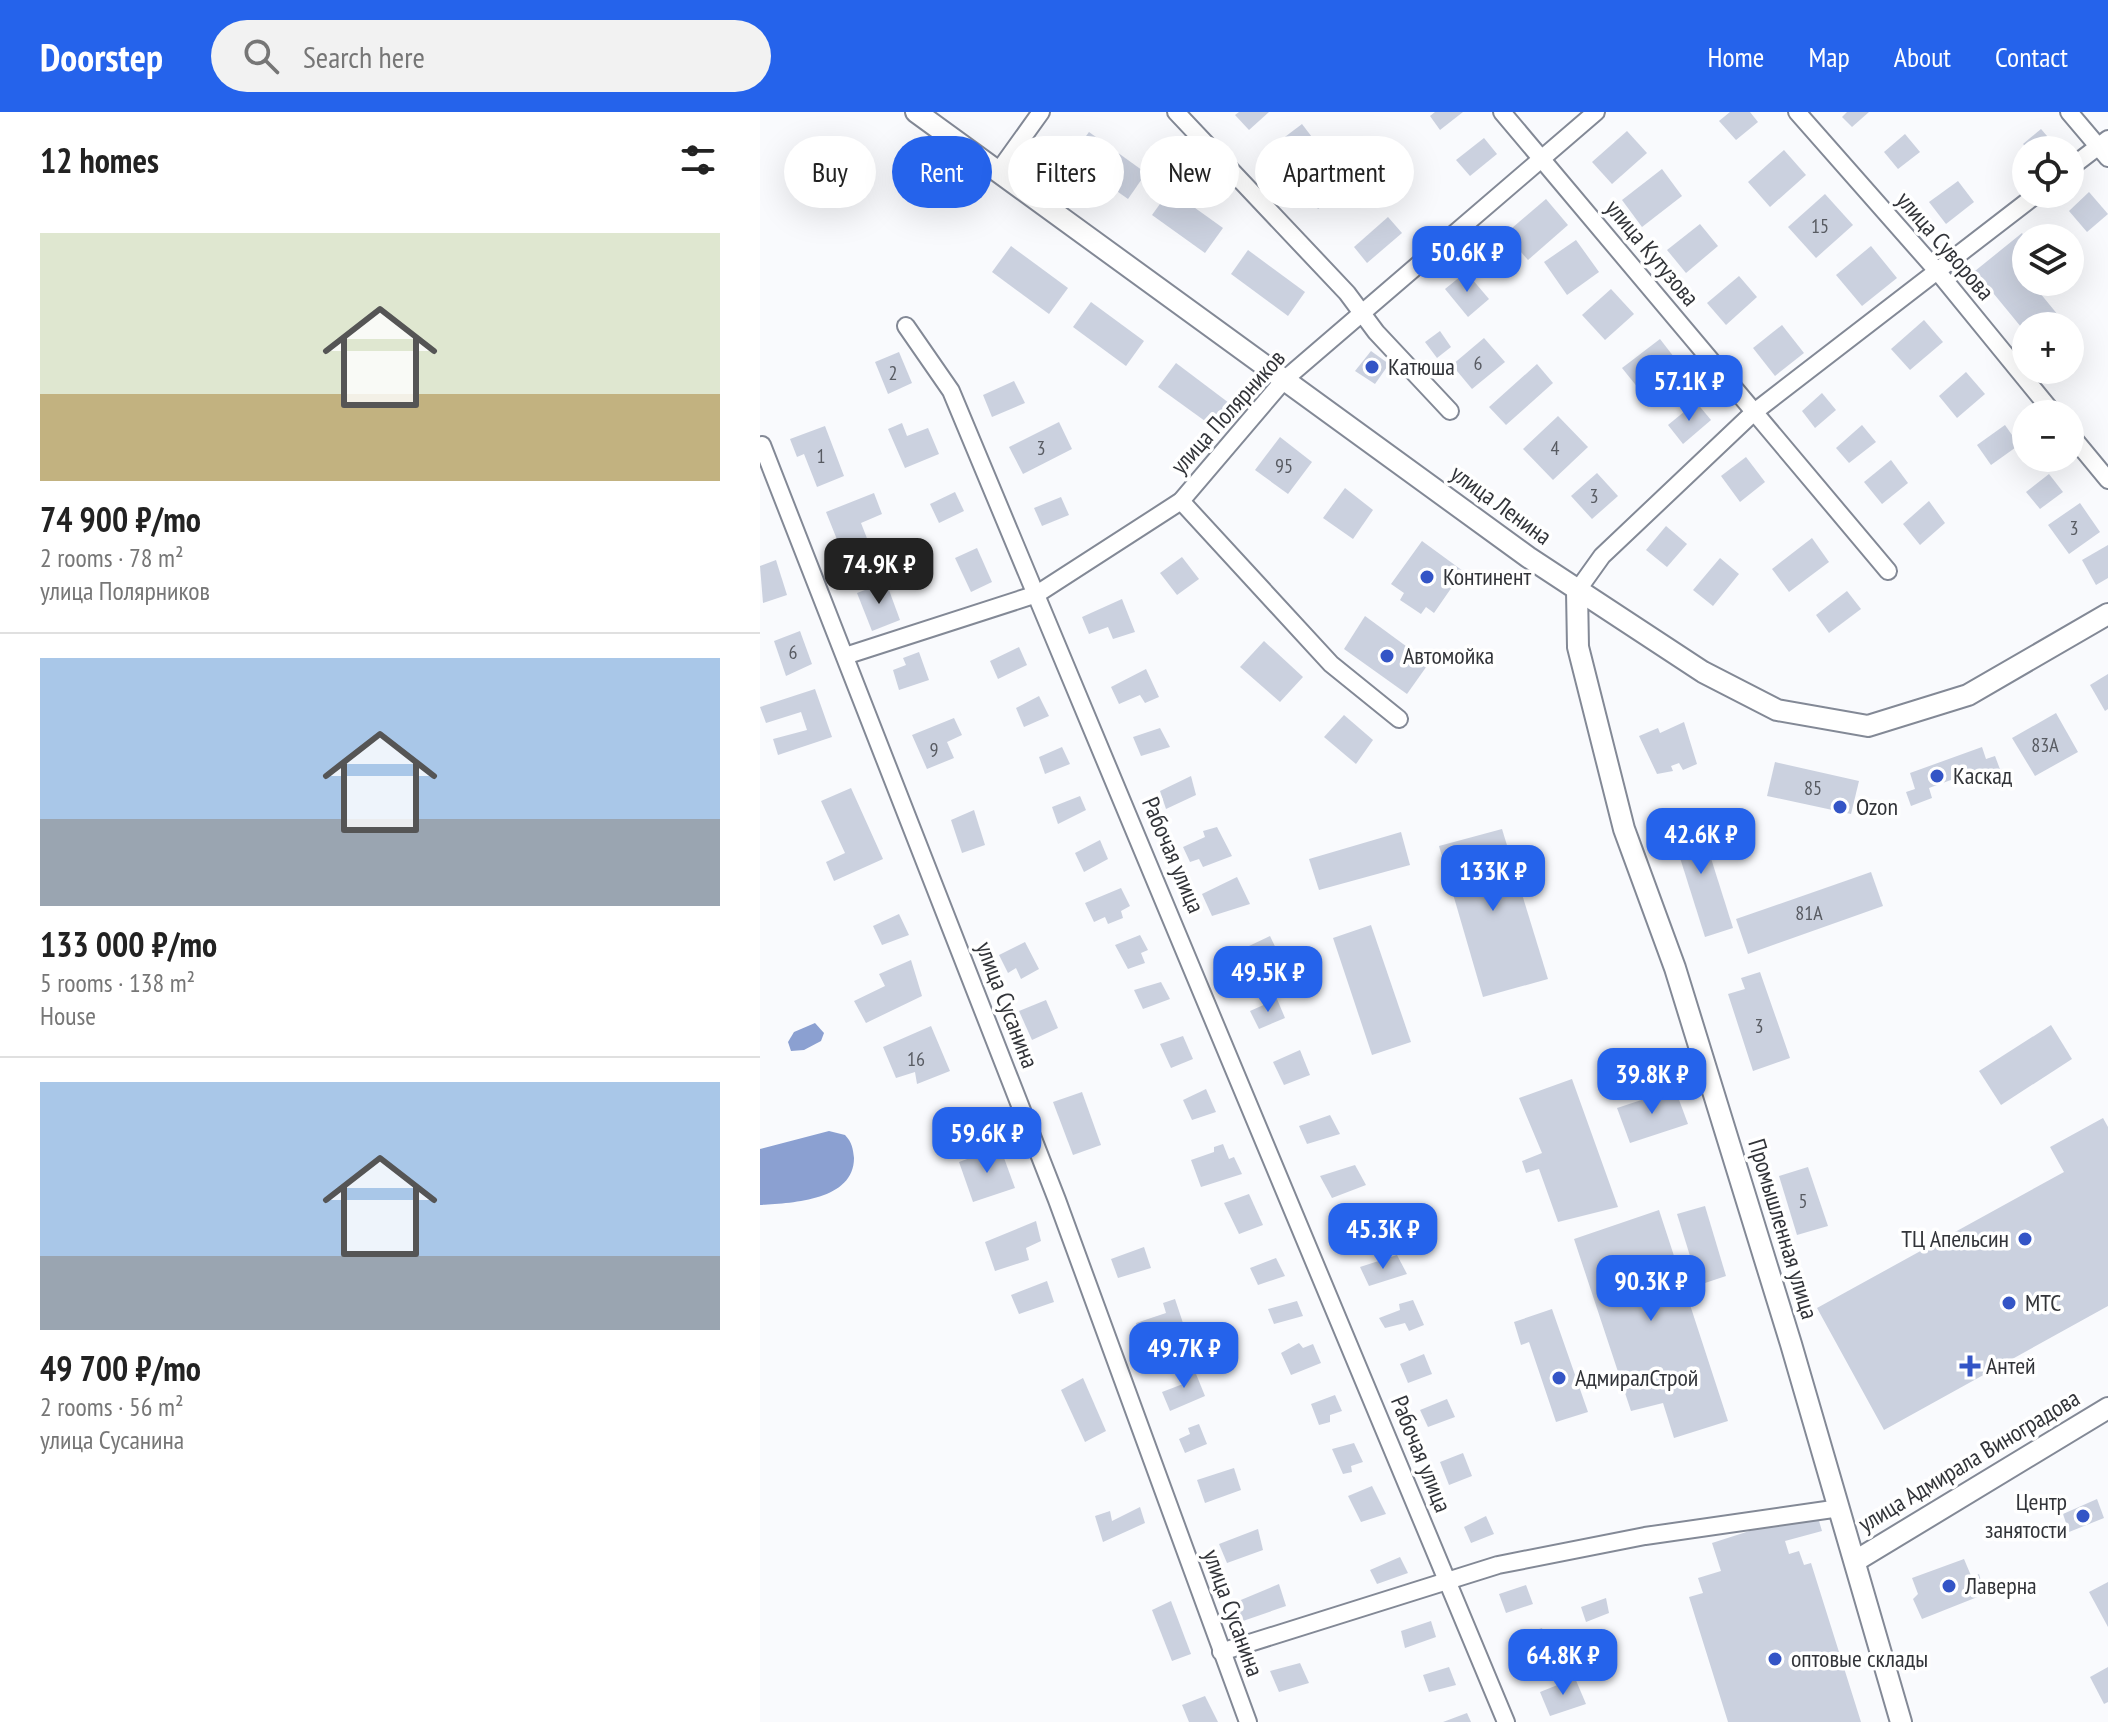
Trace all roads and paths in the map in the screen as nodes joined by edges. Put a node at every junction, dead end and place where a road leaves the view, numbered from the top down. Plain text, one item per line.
1 (916, 112) edge
2 (1041, 112) edge
3 (1176, 112) edge
4 (1502, 112) edge
5 (1596, 112) edge
6 (1797, 112) edge
7 (2069, 112) edge
8 (2105, 148) edge
9 (1541, 157) junction
10 (2084, 160) edge
11 (998, 172) junction
12 (2019, 208) edge
13 (1938, 272) junction
14 (1362, 313) junction
15 (906, 326) dead end
16 (1284, 380) junction
17 (2043, 400) edge
18 (1450, 411) dead end
19 (1753, 413) junction
20 (762, 445) edge
21 (2084, 451) edge
22 (2108, 480) edge
23 (1181, 501) junction
24 (1888, 571) dead end
25 (1577, 591) junction
26 (1037, 594) junction
27 (2108, 614) edge
28 (845, 656) junction
29 (1399, 719) dead end
30 (2108, 1408) edge
31 (1840, 1508) junction
32 (1857, 1560) junction
33 (1446, 1579) junction
34 (1221, 1652) junction
35 (1248, 1722) edge
36 (1506, 1722) edge
37 (1901, 1722) edge

1 - 11 street, улица Ленина
2 - 11 street
3 - 14 street
4 - 9 street, улица Кутузова
5 - 9 street, улица Полярников
6 - 13 street, улица Суворова
7 - 8 street
8 - 10 street
9 - 14 street, улица Полярников
9 - 19 street, улица Кутузова
11 - 16 street, улица Ленина
12 - 13 street
13 - 17 street, улица Суворова
13 - 19 street
14 - 16 street, улица Полярников
14 - 18 street
15 - 26 street, Рабочая улица
16 - 23 street, улица Полярников
16 - 25 street, улица Ленина
19 - 24 street, улица Кутузова
19 - 25 street
20 - 28 street, улица Сусанина
21 - 22 street
23 - 26 street, улица Полярников
23 - 29 street
25 - 27 street, улица Ленина
25 - 31 street, Промышленная улица
26 - 28 street, улица Полярников
26 - 33 street, Рабочая улица
28 - 34 street, улица Сусанина
30 - 32 street, улица Адмирала Виноградова
31 - 32 street, Промышленная улица
31 - 33 street
32 - 37 street, Промышленная улица
33 - 34 street
33 - 36 street, Рабочая улица
34 - 35 street, улица Сусанина

